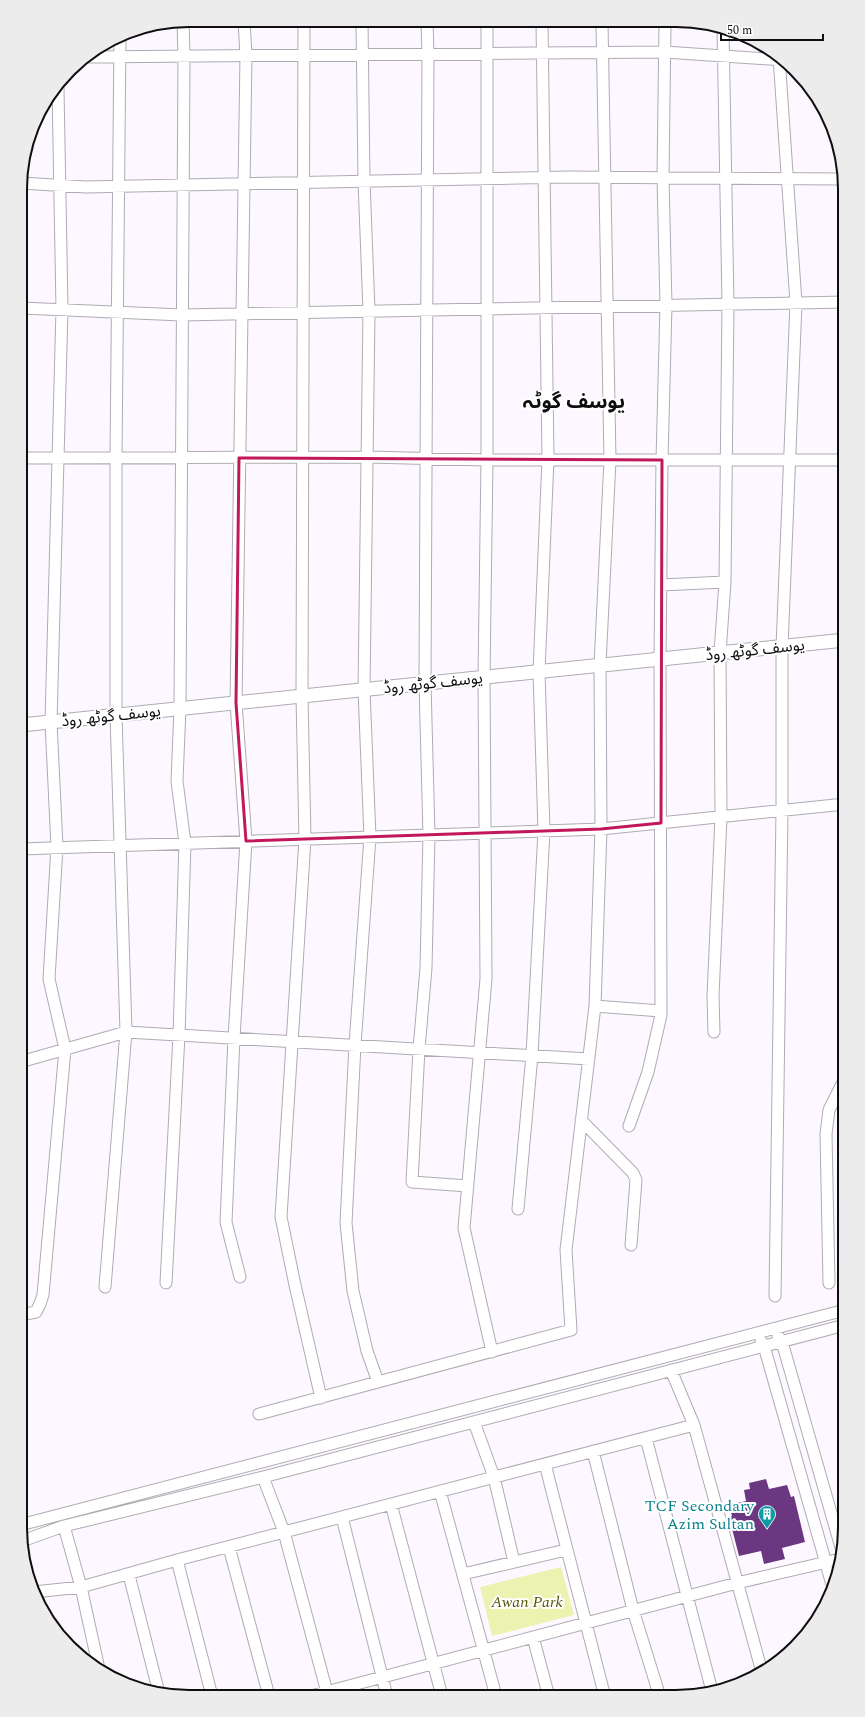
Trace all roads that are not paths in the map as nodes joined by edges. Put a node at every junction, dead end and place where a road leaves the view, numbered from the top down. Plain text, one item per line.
1 (183, 27) edge
2 (244, 27) edge
3 (304, 27) edge
4 (362, 27) edge
5 (426, 27) edge
6 (487, 27) edge
7 (542, 27) edge
8 (602, 27) edge
9 (666, 27) edge
10 (723, 34) edge
11 (120, 42) edge
12 (665, 52) junction
13 (542, 53) junction
14 (602, 53) junction
15 (488, 54) junction
16 (305, 55) junction
17 (363, 55) junction
18 (428, 55) junction
19 (246, 56) junction
20 (723, 56) junction
21 (95, 57) edge
22 (121, 57) junction
23 (184, 57) junction
24 (772, 59) edge
25 (781, 66) edge
26 (58, 94) edge
27 (544, 178) junction
28 (604, 178) junction
29 (663, 178) junction
30 (726, 178) junction
31 (487, 179) junction
32 (788, 179) junction
33 (838, 179) edge
34 (428, 180) junction
35 (364, 181) junction
36 (27, 182) edge
37 (304, 182) junction
38 (244, 183) junction
39 (183, 184) junction
40 (60, 185) junction
41 (119, 186) junction
42 (796, 302) junction
43 (838, 302) edge
44 (728, 304) junction
45 (666, 305) junction
46 (606, 306) junction
47 (546, 307) junction
48 (27, 308) edge
49 (487, 308) junction
50 (62, 310) junction
51 (427, 310) junction
52 (369, 311) junction
53 (118, 312) junction
54 (303, 312) junction
55 (242, 313) junction
56 (182, 314) junction
57 (367, 457) junction
58 (27, 458) edge
59 (57, 458) junction
60 (116, 458) junction
61 (180, 458) junction
62 (239, 458) junction
63 (303, 458) junction
64 (427, 458) junction
65 (548, 459) junction
66 (487, 460) junction
67 (610, 460) junction
68 (662, 460) junction
69 (726, 460) junction
70 (791, 460) junction
71 (838, 460) edge
72 (725, 582) junction
73 (660, 585) junction
74 (838, 641) edge
75 (782, 647) junction
76 (720, 653) junction
77 (660, 659) junction
78 (600, 665) junction
79 (539, 672) junction
80 (484, 677) junction
81 (425, 683) junction
82 (364, 690) junction
83 (302, 696) junction
84 (236, 703) junction
85 (180, 708) junction
86 (116, 715) junction
87 (51, 722) junction
88 (27, 724) edge
89 (838, 805) edge
90 (782, 810) junction
91 (721, 817) junction
92 (661, 823) junction
93 (601, 829) junction
94 (544, 831) junction
95 (484, 833) junction
96 (429, 835) junction
97 (370, 837) junction
98 (305, 839) junction
99 (246, 841) junction
100 (185, 843) junction
101 (120, 846) junction
102 (58, 848) junction
103 (27, 849) edge
104 (595, 1006) junction
105 (661, 1011) junction
106 (126, 1032) junction
107 (714, 1032) dead end
108 (179, 1035) junction
109 (234, 1038) junction
110 (292, 1041) junction
111 (355, 1045) junction
112 (65, 1049) junction
113 (419, 1049) junction
114 (480, 1052) junction
115 (532, 1055) junction
116 (589, 1059) junction
117 (27, 1060) edge
118 (838, 1092) edge
119 (581, 1120) junction
120 (629, 1126) dead end
121 (468, 1186) junction
122 (518, 1209) dead end
123 (631, 1245) dead end
124 (240, 1277) dead end
125 (166, 1283) dead end
126 (829, 1283) dead end
127 (105, 1287) dead end
128 (775, 1296) dead end
129 (838, 1312) edge
130 (27, 1314) edge
131 (838, 1327) edge
132 (774, 1328) junction
133 (757, 1333) junction
134 (782, 1342) junction
135 (764, 1346) junction
136 (492, 1352) junction
137 (671, 1370) junction
138 (378, 1382) junction
139 (321, 1398) junction
140 (259, 1414) dead end
141 (474, 1422) junction
142 (694, 1425) junction
143 (646, 1438) junction
144 (593, 1451) junction
145 (545, 1464) junction
146 (263, 1477) junction
147 (494, 1477) junction
148 (440, 1491) junction
149 (391, 1504) junction
150 (342, 1517) junction
151 (27, 1523) edge
152 (64, 1526) junction
153 (284, 1532) junction
154 (838, 1537) edge
155 (27, 1539) edge
156 (229, 1547) junction
157 (566, 1550) junction
158 (177, 1560) junction
159 (835, 1561) edge
160 (514, 1562) junction
161 (827, 1563) junction
162 (463, 1574) junction
163 (128, 1575) junction
164 (830, 1576) edge
165 (737, 1583) junction
166 (81, 1587) junction
167 (40, 1591) edge
168 (687, 1596) junction
169 (634, 1610) junction
170 (585, 1623) junction
171 (533, 1637) junction
172 (483, 1650) junction
173 (97, 1662) edge
174 (433, 1663) junction
175 (760, 1666) edge
176 (382, 1677) junction
177 (711, 1686) edge
178 (157, 1687) edge
179 (210, 1690) edge
180 (267, 1690) edge
181 (326, 1690) edge
182 (340, 1690) edge
183 (385, 1690) edge
184 (440, 1690) edge
185 (494, 1690) edge
186 (547, 1690) edge
187 (603, 1690) edge
188 (658, 1690) edge

1 - 23 street
2 - 19 street
3 - 16 street
4 - 17 street
5 - 18 street
6 - 15 street
7 - 13 street
8 - 14 street
9 - 12 street
10 - 20 street
11 - 22 street
12 - 14 street
12 - 20 street
12 - 29 street
13 - 14 street
13 - 15 street
13 - 27 street
14 - 28 street
15 - 18 street
15 - 31 street
16 - 17 street
16 - 19 street
16 - 37 street
17 - 18 street
17 - 35 street
18 - 34 street
19 - 23 street
19 - 38 street
20 - 24 street
20 - 30 street
21 - 22 street
22 - 23 street
22 - 41 street
23 - 39 street
25 - 32 street
26 - 40 street
27 - 28 street
27 - 31 street
27 - 47 street
28 - 29 street
28 - 46 street
29 - 30 street
29 - 45 street
30 - 32 street
30 - 44 street
31 - 34 street
31 - 49 street
32 - 33 street
32 - 42 street
34 - 35 street
34 - 51 street
35 - 37 street
35 - 52 street
36 - 40 street
37 - 38 street
37 - 54 street
38 - 39 street
38 - 55 street
39 - 41 street
39 - 56 street
40 - 41 street
40 - 50 street
41 - 53 street
42 - 43 street
42 - 44 street
42 - 70 street
44 - 45 street
44 - 69 street
45 - 46 street
45 - 68 street
46 - 47 street
46 - 67 street
47 - 49 street
47 - 65 street
48 - 50 street
49 - 51 street
49 - 66 street
50 - 53 street
50 - 59 street
51 - 52 street
51 - 64 street
52 - 54 street
52 - 57 street
53 - 56 street
53 - 60 street
54 - 55 street
54 - 63 street
55 - 56 street
55 - 62 street
56 - 61 street
57 - 63 street
57 - 64 street
57 - 82 street
58 - 59 street
59 - 60 street
59 - 87 street
60 - 61 street
60 - 86 street
61 - 62 street
61 - 85 street
62 - 63 street
62 - 84 street
63 - 83 street
64 - 66 street
64 - 81 street
65 - 66 street
65 - 67 street
65 - 79 street
66 - 80 street
67 - 68 street
67 - 78 street
68 - 69 street
68 - 73 street
69 - 70 street
69 - 72 street
70 - 71 street
70 - 75 street
72 - 73 street
72 - 76 street
73 - 77 street
74 - 75 street, یوسف گوٹھ روڈ
75 - 76 street, یوسف گوٹھ روڈ
75 - 90 street
76 - 77 street, یوسف گوٹھ روڈ
76 - 91 street
77 - 78 street, یوسف گوٹھ روڈ
77 - 92 street
78 - 79 street, یوسف گوٹھ روڈ
78 - 93 street
79 - 80 street, یوسف گوٹھ روڈ
79 - 94 street
80 - 81 street, یوسف گوٹھ روڈ
80 - 95 street
81 - 82 street, یوسف گوٹھ روڈ
81 - 96 street
82 - 83 street, یوسف گوٹھ روڈ
82 - 97 street
83 - 84 street, یوسف گوٹھ روڈ
83 - 98 street
84 - 85 street, یوسف گوٹھ روڈ
84 - 99 street
85 - 86 street, یوسف گوٹھ روڈ
85 - 100 street
86 - 87 street, یوسف گوٹھ روڈ
86 - 101 street
87 - 88 street, یوسف گوٹھ روڈ
87 - 102 street
89 - 90 street
90 - 91 street
90 - 128 street
91 - 92 street
91 - 107 street
92 - 93 street
92 - 105 street
93 - 94 street
93 - 104 street
94 - 95 street
94 - 115 street
95 - 96 street
95 - 114 street
96 - 97 street
96 - 113 street
97 - 98 street
97 - 111 street
98 - 99 street
98 - 110 street
99 - 100 street
99 - 109 street
100 - 101 street
100 - 108 street
101 - 102 street
101 - 106 street
102 - 103 street
102 - 112 street
104 - 105 street
104 - 116 street
105 - 120 street
106 - 108 street
106 - 112 street
106 - 127 street
108 - 109 street
108 - 125 street
109 - 110 street
109 - 124 street
110 - 111 street
110 - 139 street
111 - 113 street
111 - 138 street
112 - 117 street
112 - 130 street
113 - 114 street
113 - 121 street
114 - 115 street
114 - 121 street
115 - 116 street
115 - 122 street
116 - 119 street
118 - 126 street
119 - 123 street
119 - 136 street
121 - 136 street
129 - 132 street
131 - 134 street
132 - 133 street
132 - 134 street
133 - 135 street
133 - 151 street
134 - 135 street
134 - 154 street
135 - 137 street
135 - 161 street
136 - 138 street
137 - 141 street
137 - 142 street
138 - 139 street
139 - 140 street
141 - 146 street
141 - 147 street
142 - 143 street
142 - 165 street
143 - 144 street
143 - 168 street
144 - 145 street
144 - 169 street
145 - 147 street
145 - 157 street
146 - 152 street
146 - 153 street
147 - 148 street
147 - 160 street
148 - 149 street
148 - 162 street
149 - 150 street
149 - 174 street
150 - 153 street
150 - 176 street
152 - 155 street
152 - 166 street
153 - 156 street
153 - 181 street
156 - 158 street
156 - 180 street
157 - 160 street
157 - 170 street
158 - 163 street
158 - 179 street
159 - 161 street
160 - 162 street
161 - 164 street
161 - 165 street
162 - 172 street
163 - 166 street
163 - 178 street
165 - 168 street
165 - 175 street
166 - 167 street
166 - 173 street
168 - 169 street
168 - 177 street
169 - 170 street
169 - 188 street
170 - 171 street
170 - 187 street
171 - 172 street
171 - 186 street
172 - 174 street
172 - 185 street
174 - 176 street
174 - 184 street
176 - 182 street
176 - 183 street

